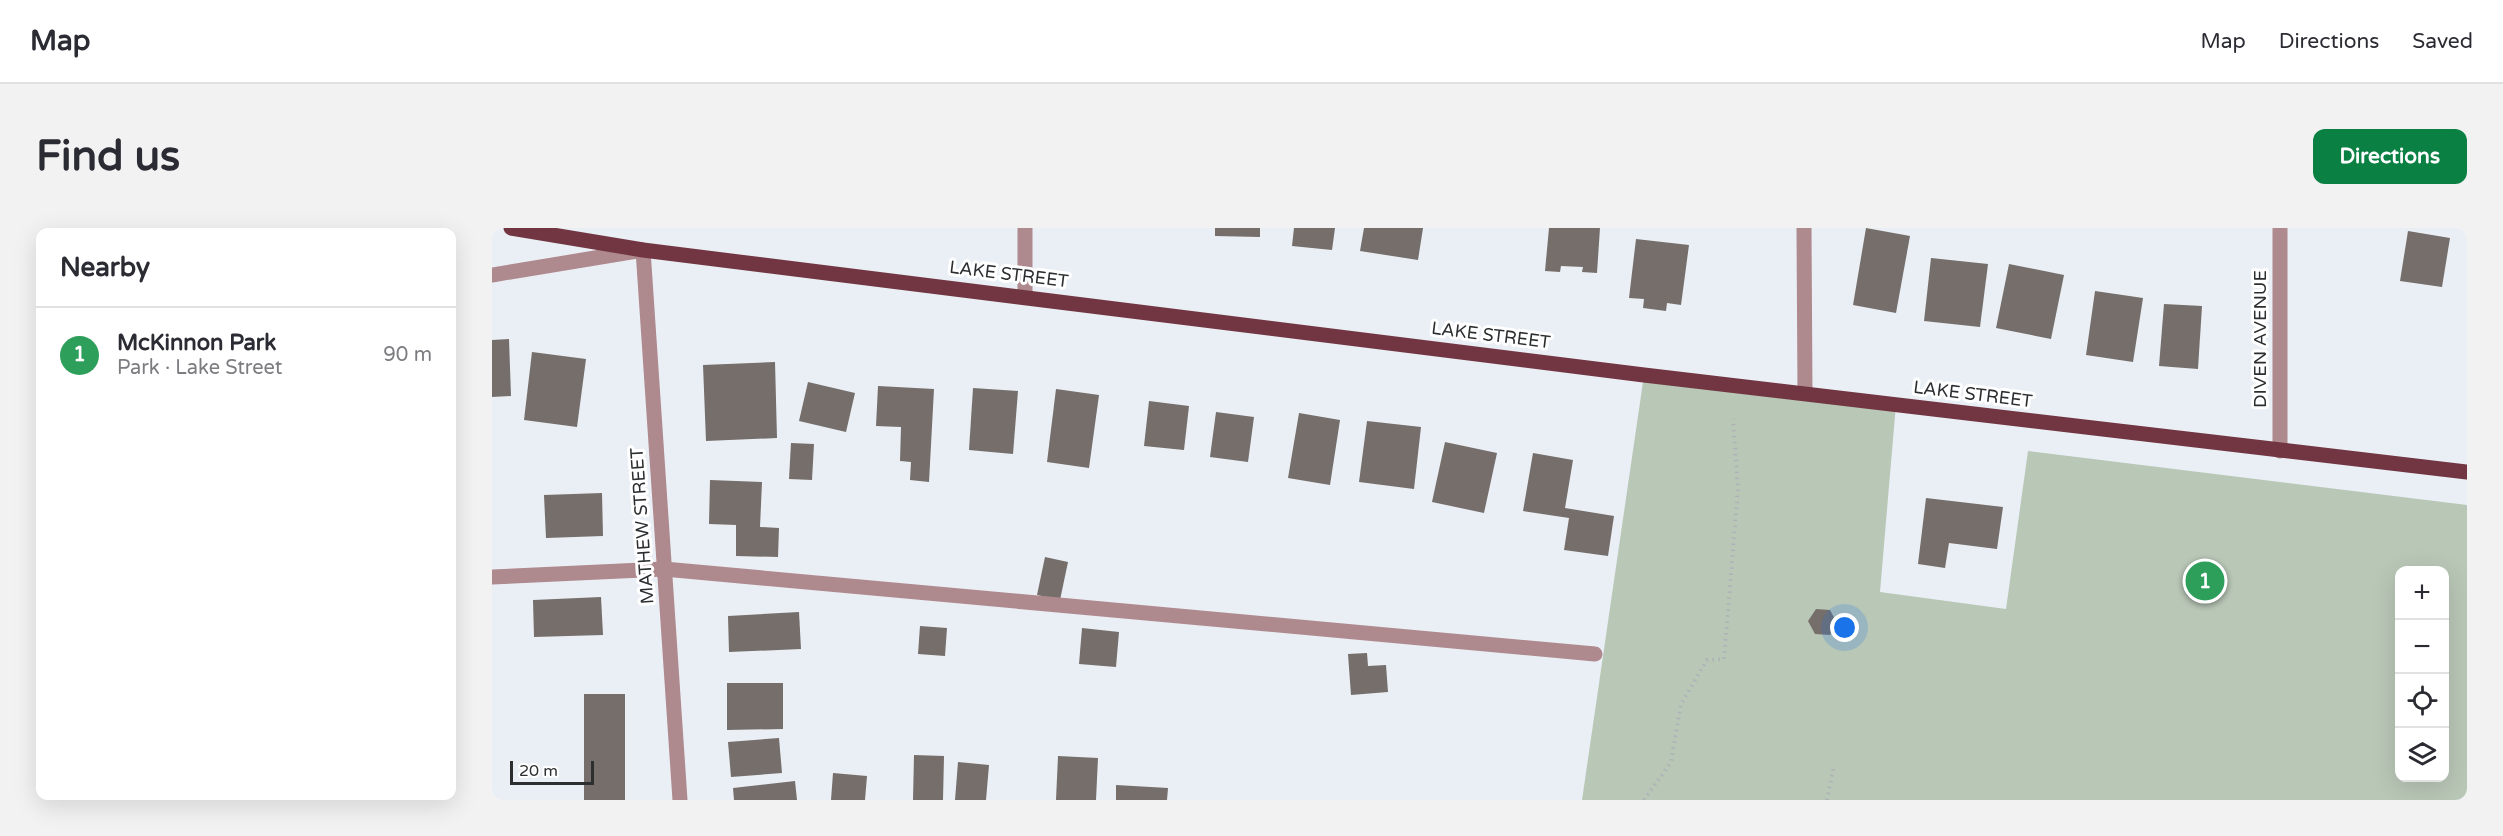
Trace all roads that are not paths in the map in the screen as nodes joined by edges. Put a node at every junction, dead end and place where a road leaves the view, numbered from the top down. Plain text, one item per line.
1 (511, 228) edge
2 (1025, 228) edge
3 (1804, 228) edge
4 (2280, 228) edge
5 (643, 250) junction
6 (492, 275) edge
7 (1025, 296) junction
8 (1805, 393) junction
9 (2280, 451) junction
10 (2467, 472) edge
11 (664, 569) junction
12 (492, 577) edge
13 (1595, 654) dead end
14 (680, 800) edge

1 - 5 main road, LAKE STREET
2 - 7 street
3 - 8 street
4 - 9 street, DIVEN AVENUE
5 - 6 street
5 - 7 main road, LAKE STREET
5 - 11 street, MATHEW STREET
7 - 8 main road, LAKE STREET
8 - 9 main road, LAKE STREET
9 - 10 main road, LAKE STREET
11 - 12 street
11 - 13 street
11 - 14 street, MATHEW STREET

